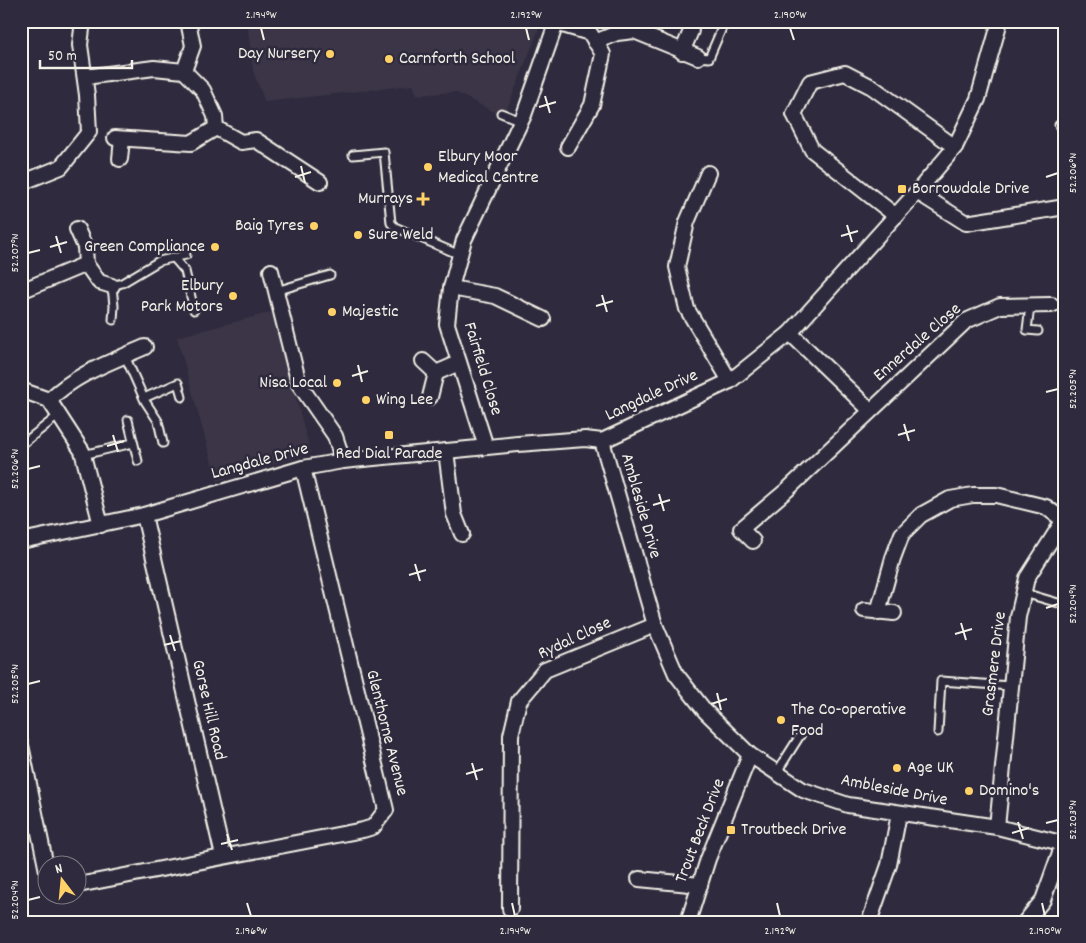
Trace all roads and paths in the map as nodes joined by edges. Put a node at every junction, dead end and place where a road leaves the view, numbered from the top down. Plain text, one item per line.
1 (83, 21) edge
2 (188, 21) edge
3 (725, 21) edge
4 (1000, 21) edge
5 (556, 22) edge
6 (690, 31) dead end
7 (595, 42) junction
8 (682, 52) junction
9 (698, 57) joint
10 (184, 71) junction
11 (84, 77) junction
12 (501, 113) dead end
13 (521, 121) junction
14 (1059, 125) dead end
15 (216, 128) junction
16 (1065, 135) edge
17 (568, 147) dead end
18 (955, 147) junction
19 (353, 155) dead end
20 (120, 159) dead end
21 (708, 173) dead end
22 (320, 182) dead end
23 (21, 183) edge
24 (917, 192) junction
25 (1065, 207) edge
26 (896, 216) junction
27 (77, 229) dead end
28 (186, 255) dead end
29 (460, 256) junction
30 (173, 258) junction
31 (86, 264) junction
32 (271, 271) dead end
33 (330, 275) dead end
34 (112, 286) junction
35 (451, 288) junction
36 (21, 291) edge
37 (276, 291) junction
38 (1052, 305) dead end
39 (1030, 306) junction
40 (194, 310) dead end
41 (543, 319) dead end
42 (113, 320) dead end
43 (1038, 331) dead end
44 (790, 333) junction
45 (145, 347) dead end
46 (125, 356) junction
47 (423, 362) dead end
48 (459, 363) junction
49 (436, 373) junction
50 (730, 381) junction
51 (21, 390) edge
52 (182, 397) dead end
53 (430, 397) dead end
54 (144, 398) junction
55 (49, 400) junction
56 (870, 410) junction
57 (59, 414) junction
58 (128, 420) dead end
59 (602, 440) junction
60 (133, 443) junction
61 (163, 443) dead end
62 (21, 445) edge
63 (486, 447) junction
64 (446, 451) junction
65 (83, 455) junction
66 (343, 461) junction
67 (138, 462) dead end
68 (303, 468) junction
69 (144, 515) junction
70 (1064, 519) edge
71 (102, 525) junction
72 (462, 534) dead end
73 (21, 541) edge
74 (753, 541) dead end
75 (1024, 593) junction
76 (1065, 605) edge
77 (894, 613) dead end
78 (655, 625) junction
79 (1010, 686) junction
80 (938, 732) dead end
81 (801, 734) dead end
82 (21, 745) edge
83 (750, 755) junction
84 (777, 772) junction
85 (899, 814) junction
86 (997, 827) junction
87 (1064, 844) edge
88 (44, 856) edge
89 (223, 856) junction
90 (639, 879) dead end
91 (88, 883) edge
92 (700, 885) junction
93 (510, 909) dead end
94 (688, 922) edge
95 (869, 922) edge
96 (1025, 922) edge

1 - 11 street
2 - 10 street
3 - 9 lane
4 - 18 street, Langdale Drive
5 - 7 street
5 - 13 street, Fairfield Close
6 - 8 street
7 - 8 street
7 - 17 street
8 - 9 street
10 - 11 street
10 - 15 street
11 - 23 street
12 - 13 lane
13 - 29 street, Fairfield Close
14 - 16 lane
15 - 20 street
15 - 22 street
18 - 24 street, Langdale Drive
18 - 26 street
19 - 29 lane
21 - 50 street
24 - 25 street
24 - 26 street, Langdale Drive
26 - 44 street, Langdale Drive
27 - 31 street
28 - 30 lane
29 - 35 street, Fairfield Close
30 - 34 lane
30 - 40 lane
31 - 34 street
31 - 36 street
32 - 37 street
33 - 37 lane
34 - 42 lane
35 - 41 street
35 - 48 street, Fairfield Close
37 - 66 street
38 - 39 street, Ennerdale Close
39 - 43 lane
39 - 56 street, Ennerdale Close
44 - 50 street, Langdale Drive
44 - 56 street, Ennerdale Close
45 - 46 street
46 - 54 lane
46 - 55 street
47 - 49 street
48 - 49 street
48 - 63 street, Fairfield Close
49 - 53 street
50 - 59 street, Langdale Drive
51 - 55 street
52 - 54 lane
54 - 61 lane
55 - 57 street
56 - 74 street, Ennerdale Close
57 - 62 lane
57 - 65 street
58 - 60 lane
59 - 63 street, Langdale Drive
59 - 78 street, Ambleside Drive
60 - 65 lane
60 - 67 lane
63 - 64 street, Langdale Drive
64 - 66 street, Langdale Drive
64 - 72 street
65 - 71 street
66 - 68 street, Langdale Drive
68 - 69 street, Langdale Drive
68 - 89 street, Glenthorne Avenue
69 - 71 street, Langdale Drive
69 - 89 street, Gorse Hill Road
70 - 75 street, Grasmere Drive
70 - 77 street
71 - 73 street, Langdale Drive
75 - 76 lane
75 - 79 street, Grasmere Drive
78 - 83 street, Ambleside Drive
78 - 93 street, Rydal Close
79 - 80 lane
79 - 86 street, Grasmere Drive
81 - 84 lane
82 - 88 street
83 - 84 street, Ambleside Drive
83 - 92 street, Trout Beck Drive
84 - 85 street, Ambleside Drive
85 - 86 street, Ambleside Drive
85 - 95 street
86 - 87 street, Ambleside Drive
87 - 96 street
89 - 91 street, Glenthorne Avenue
90 - 92 street
92 - 94 street, Trout Beck Drive

